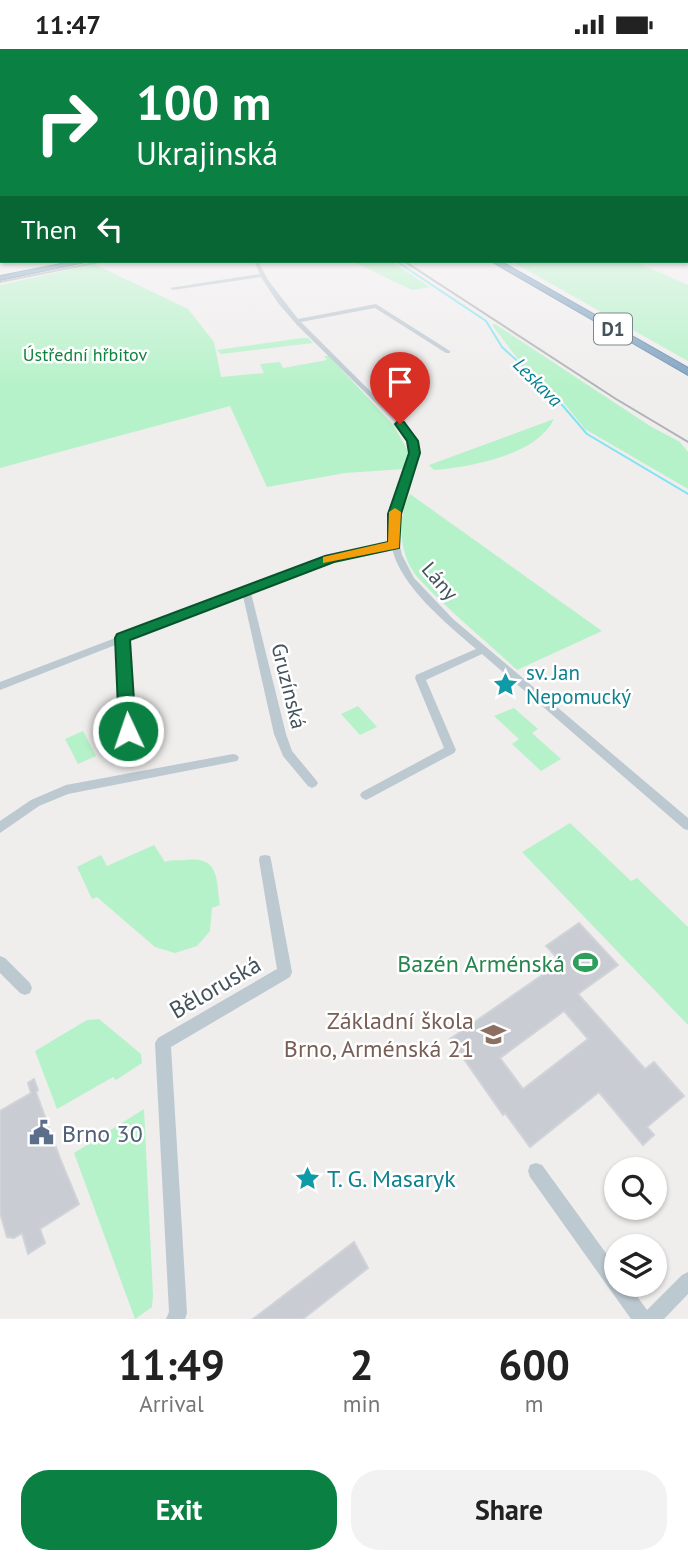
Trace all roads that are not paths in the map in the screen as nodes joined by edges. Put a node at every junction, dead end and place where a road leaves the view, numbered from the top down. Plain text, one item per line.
1 (34, 267) edge
2 (48, 267) edge
3 (259, 267) edge
4 (506, 267) edge
5 (515, 267) edge
6 (0, 275) edge
7 (262, 275) junction
8 (173, 288) dead end
9 (298, 321) junction
10 (448, 352) dead end
11 (688, 366) edge
12 (688, 372) edge
13 (395, 545) junction
14 (246, 591) junction
15 (123, 638) junction
16 (484, 649) junction
17 (0, 686) edge
18 (128, 731) dead end
19 (233, 758) dead end
20 (312, 783) dead end
21 (366, 795) dead end
22 (688, 825) edge
23 (0, 828) edge
24 (265, 860) dead end
25 (0, 963) edge
26 (25, 988) dead end
27 (536, 1171) dead end
28 (604, 1265) edge
29 (688, 1281) edge
30 (627, 1297) edge
31 (175, 1319) edge
32 (642, 1319) edge
33 (651, 1319) edge

1 - 6 highway
2 - 6 highway
3 - 7 street, Lány
4 - 12 highway, D1
5 - 11 highway, D1
7 - 8 street
7 - 9 street, Lány
9 - 10 street
9 - 13 street, Lány
13 - 14 street
13 - 16 street, Lány
14 - 15 street
14 - 20 street, Gruzínská
15 - 17 street
15 - 18 street
16 - 21 street
16 - 22 street, Lány
19 - 23 street
24 - 31 street, Běloruská
25 - 26 street
27 - 28 street
29 - 33 street
30 - 32 street

